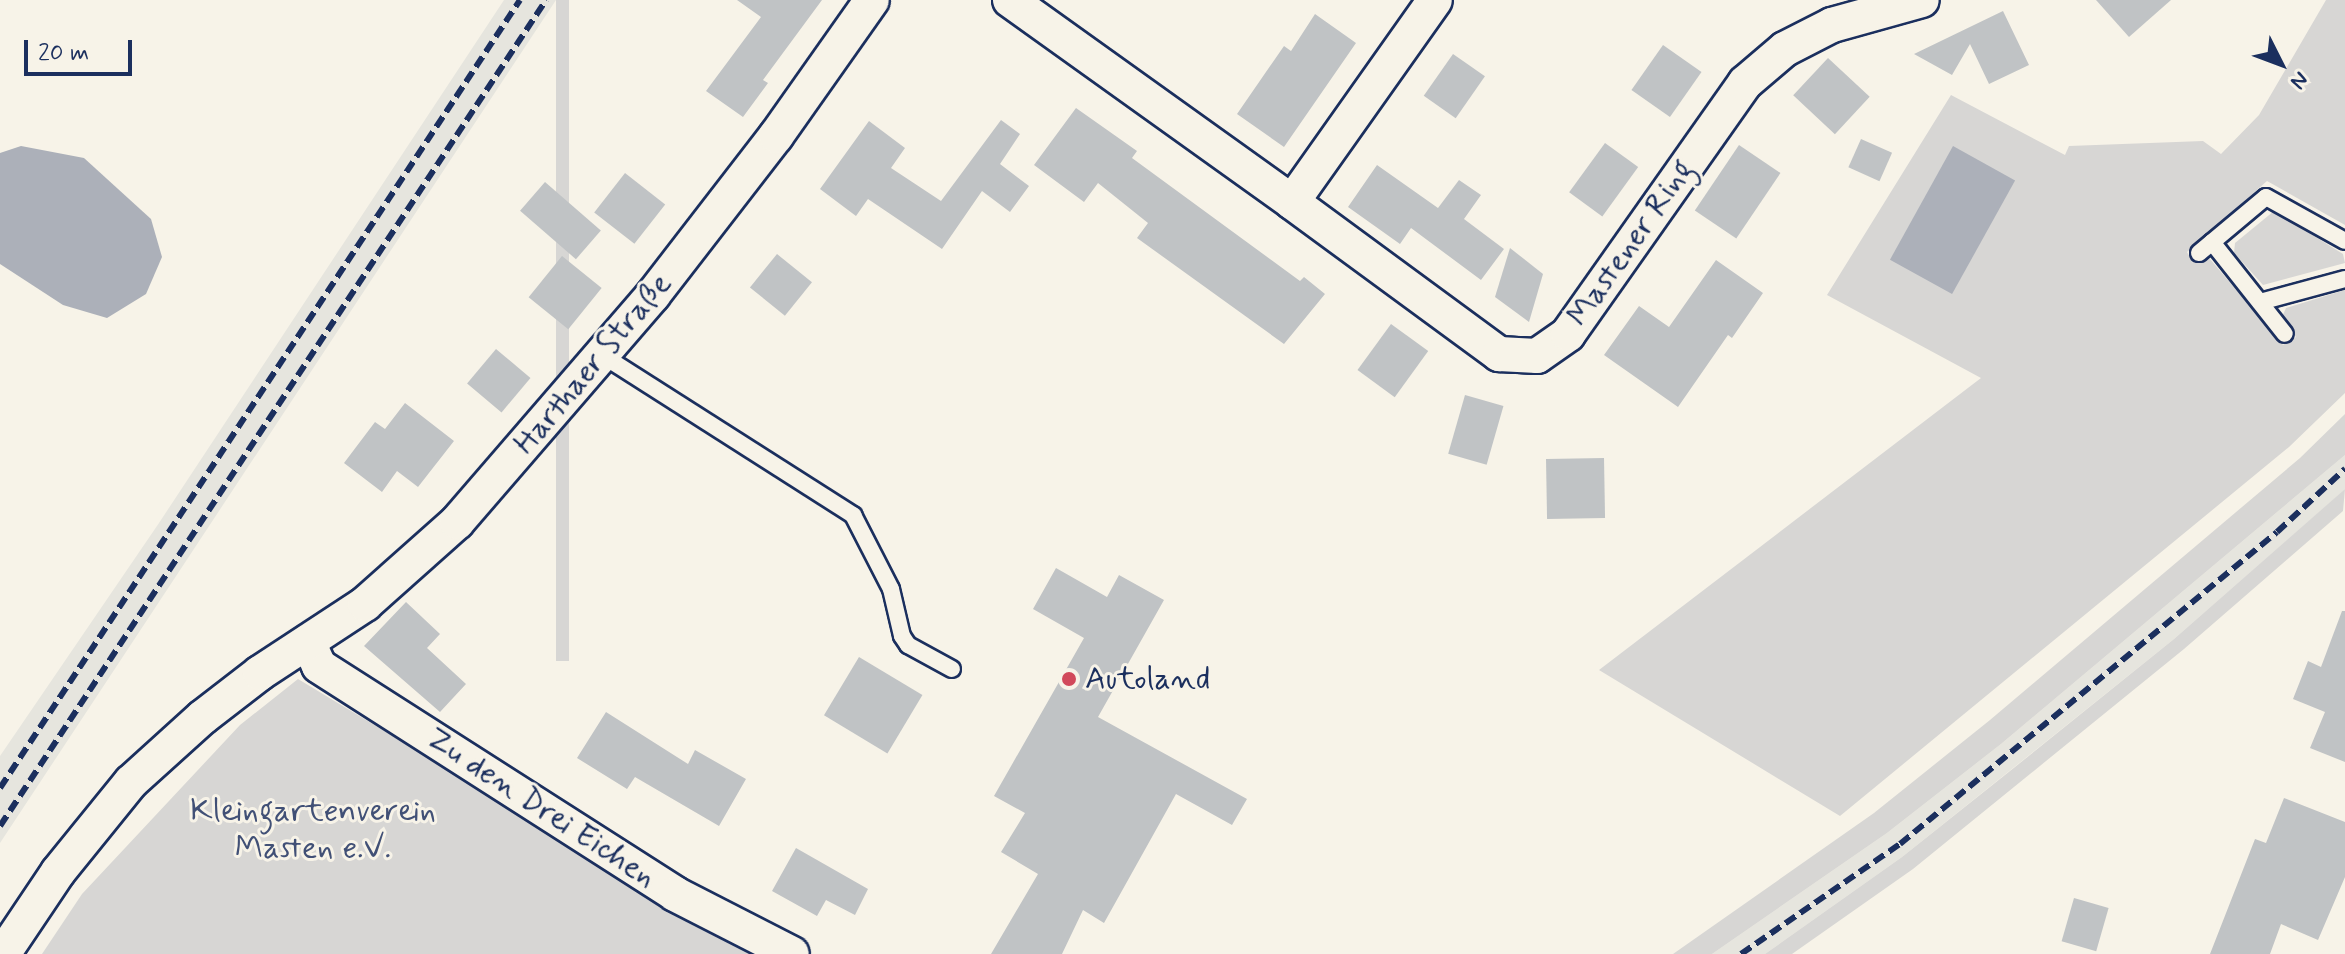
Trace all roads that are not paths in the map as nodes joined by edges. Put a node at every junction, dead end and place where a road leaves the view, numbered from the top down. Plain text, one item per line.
1 (872, 0) edge
2 (1010, 0) edge
3 (1435, 0) edge
4 (1922, 0) edge
5 (1292, 202) junction
6 (2345, 241) edge
7 (2345, 279) edge
8 (2260, 302) junction
9 (2285, 334) dead end
10 (602, 355) junction
11 (308, 642) junction
12 (952, 669) dead end
13 (3, 954) edge
14 (792, 954) edge

1 - 10 street, Harthaer Straße
2 - 5 street, Mastener Ring
3 - 5 street
4 - 5 street, Mastener Ring
6 - 8 lane
7 - 8 lane
8 - 9 lane
10 - 11 street, Harthaer Straße
10 - 12 lane
11 - 13 street, Harthaer Straße
11 - 14 street, Zu den Drei Eichen

